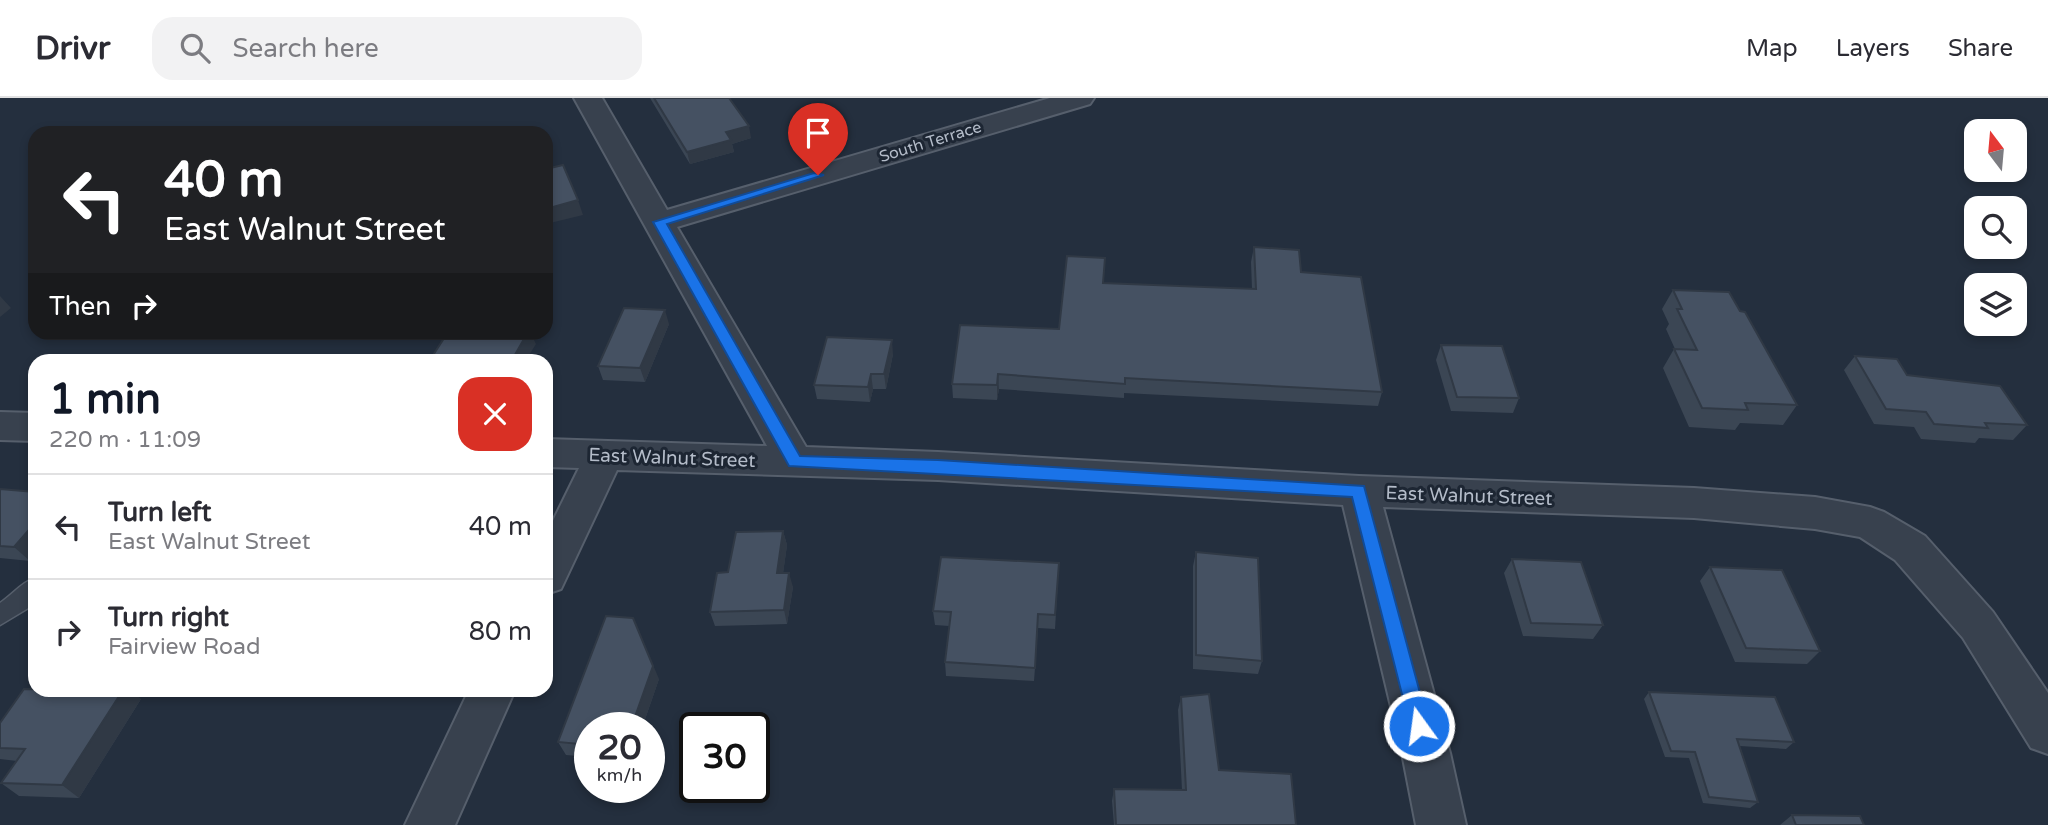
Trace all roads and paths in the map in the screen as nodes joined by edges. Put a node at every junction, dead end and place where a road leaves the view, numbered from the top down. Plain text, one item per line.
1 (588, 98) edge
2 (1080, 98) edge
3 (659, 222) junction
4 (0, 426) edge
5 (28, 427) edge
6 (553, 453) edge
7 (605, 455) junction
8 (795, 461) junction
9 (1359, 491) junction
10 (553, 563) edge
11 (28, 595) edge
12 (0, 615) edge
13 (489, 697) edge
14 (2048, 733) edge
15 (430, 825) edge
16 (1440, 825) edge

1 - 3 street
2 - 3 street, South Terrace
3 - 8 street
4 - 5 street
6 - 7 street, East Walnut Street
7 - 8 street, East Walnut Street
7 - 10 street
8 - 9 street, East Walnut Street
9 - 14 street, East Walnut Street
9 - 16 street
11 - 12 lane
13 - 15 street

